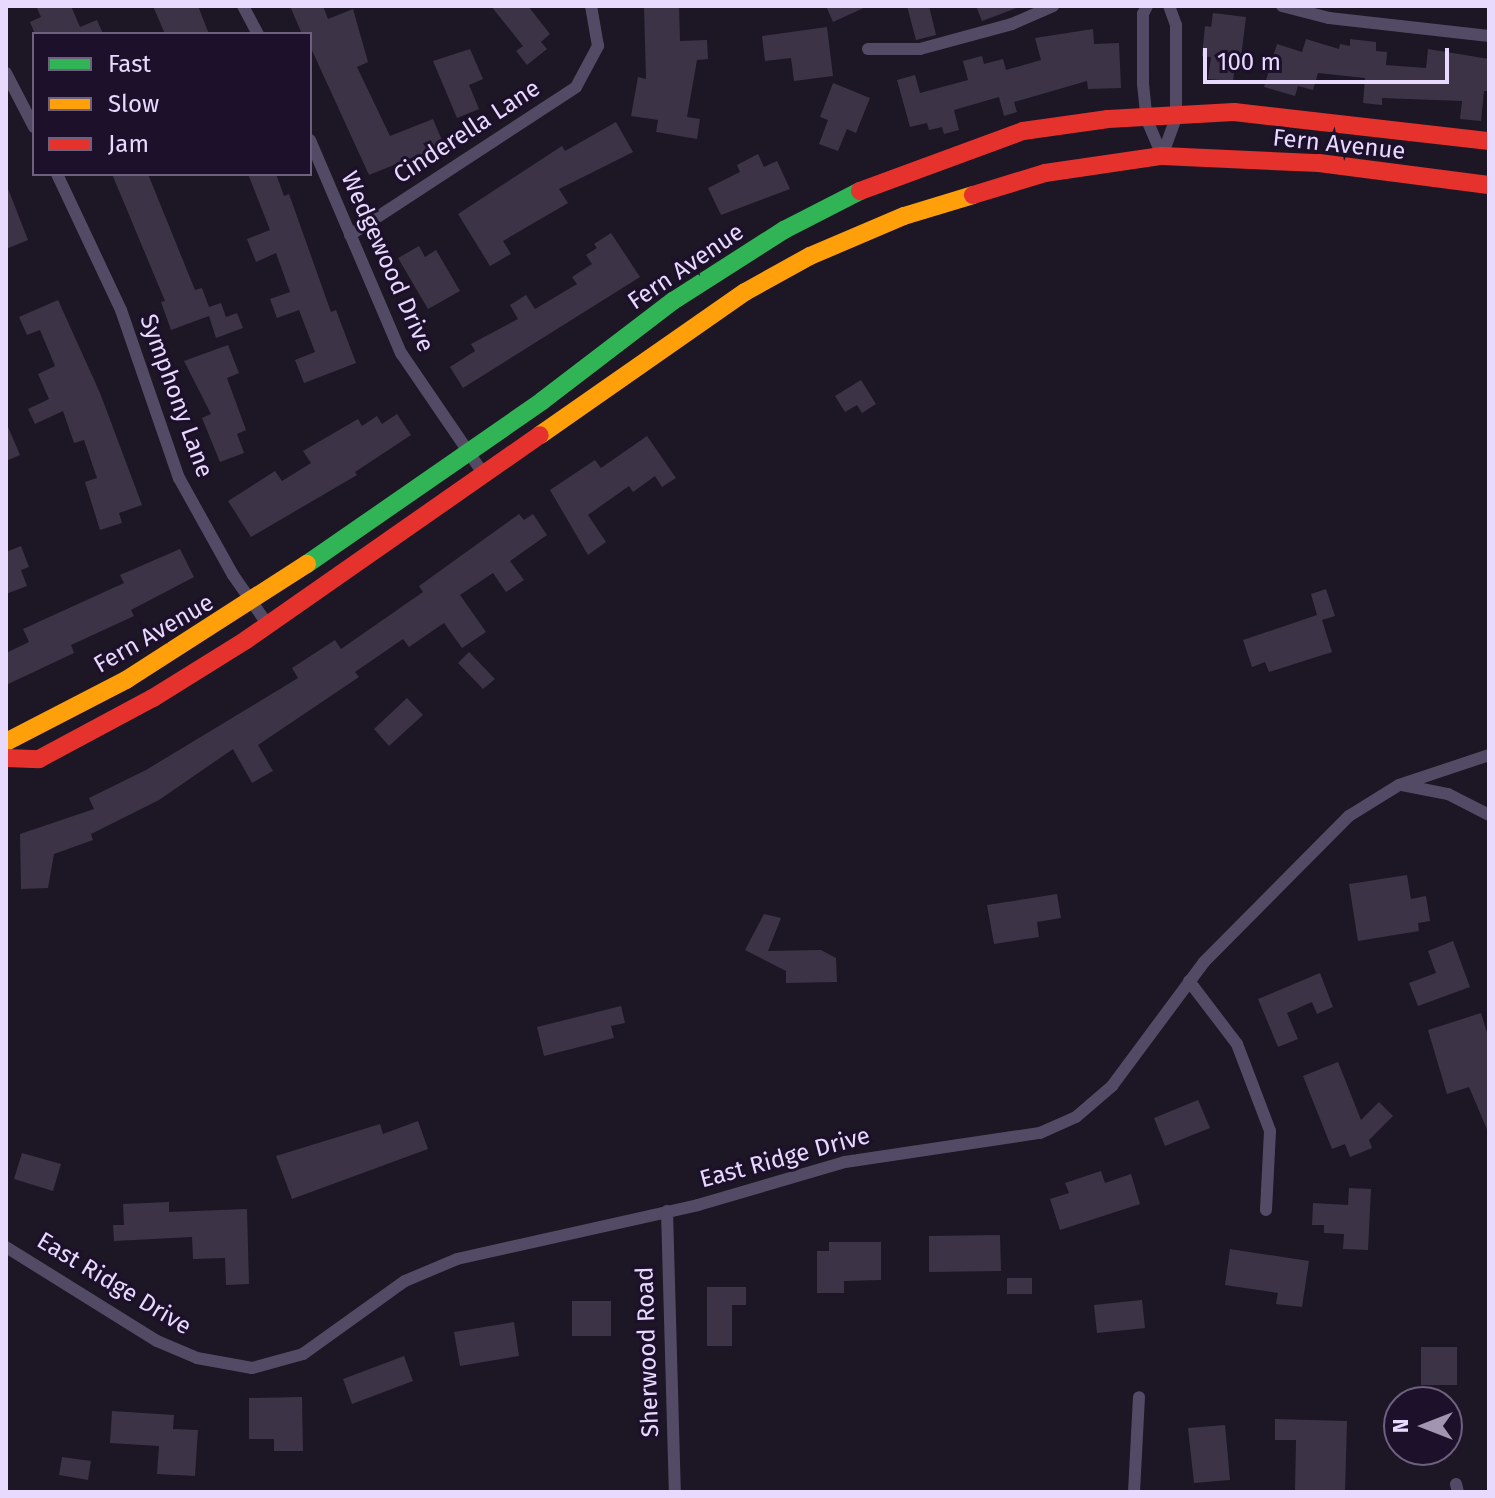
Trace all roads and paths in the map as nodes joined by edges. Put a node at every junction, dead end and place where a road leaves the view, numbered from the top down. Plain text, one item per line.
1 (243, 6) edge
2 (591, 6) edge
3 (1053, 6) edge
4 (1147, 6) edge
5 (1169, 6) edge
6 (1282, 6) edge
7 (1299, 8) edge
8 (257, 32) edge
9 (1489, 36) edge
10 (868, 49) dead end
11 (6, 73) edge
12 (1176, 118) junction
13 (1147, 120) junction
14 (32, 123) edge
15 (1489, 141) edge
16 (312, 145) edge
17 (1162, 156) junction
18 (58, 176) edge
19 (1489, 185) edge
20 (350, 235) junction
21 (466, 453) junction
22 (485, 476) junction
23 (251, 603) junction
24 (268, 625) junction
25 (6, 742) edge
26 (1489, 755) edge
27 (6, 758) edge
28 (1399, 785) junction
29 (1489, 815) edge
30 (1189, 981) junction
31 (1266, 1210) dead end
32 (667, 1211) junction
33 (6, 1247) edge
34 (1139, 1397) dead end
35 (675, 1492) edge
36 (1134, 1492) edge

1 - 8 street
2 - 20 street, Cinderella Lane
3 - 10 street
4 - 13 street
5 - 12 street
6 - 7 street
7 - 9 street
11 - 14 street
12 - 13 street, Fern Avenue
12 - 15 street, Fern Avenue
12 - 17 street
13 - 17 street
13 - 21 street, Fern Avenue
16 - 20 street, Wedgewood Drive
17 - 19 street, Fern Avenue
17 - 22 street, Fern Avenue
18 - 23 street, Symphony Lane
20 - 21 street, Wedgewood Drive
21 - 22 street, Wedgewood Drive
21 - 23 street, Fern Avenue
22 - 24 street, Fern Avenue
23 - 24 street, Symphony Lane
23 - 25 street, Fern Avenue
24 - 27 street, Fern Avenue
26 - 28 street, East Ridge Drive
28 - 29 street
28 - 30 street, East Ridge Drive
30 - 31 street
30 - 32 street, East Ridge Drive
32 - 33 street, East Ridge Drive
32 - 35 street, Sherwood Road
34 - 36 street

